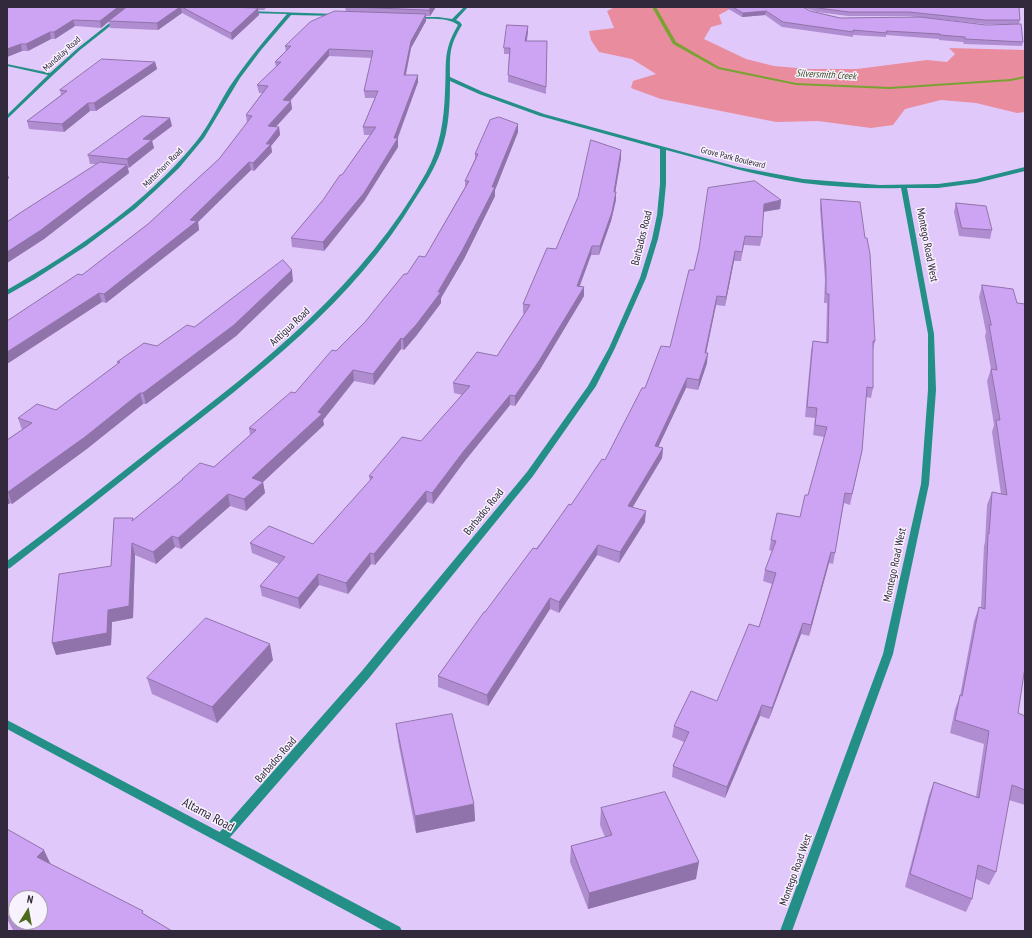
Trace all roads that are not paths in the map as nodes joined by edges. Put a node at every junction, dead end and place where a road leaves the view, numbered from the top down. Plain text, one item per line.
1 (466, 7) edge
2 (242, 12) edge
3 (290, 13) junction
4 (344, 15) edge
5 (120, 17) edge
6 (414, 18) edge
7 (454, 20) junction
8 (7, 65) edge
9 (51, 74) junction
10 (448, 78) junction
11 (7, 118) edge
12 (663, 148) junction
13 (1025, 169) edge
14 (904, 188) junction
15 (7, 293) edge
16 (7, 566) edge
17 (7, 724) edge
18 (222, 838) junction
19 (396, 931) edge
20 (786, 931) edge

1 - 7 street
2 - 3 street
3 - 4 street
3 - 15 street, Matterhorn Road
5 - 9 street, Mandalay Road
6 - 7 street
7 - 10 street, Antigua Road
8 - 9 street
9 - 11 street, Mandalay Road
10 - 12 street, Grove Park Boulevard
10 - 16 street, Antigua Road
12 - 14 street, Grove Park Boulevard
12 - 18 street, Barbados Road
13 - 14 street, Grove Park Boulevard
14 - 20 street, Montego Road West
17 - 18 street, Altama Road
18 - 19 street, Altama Road

